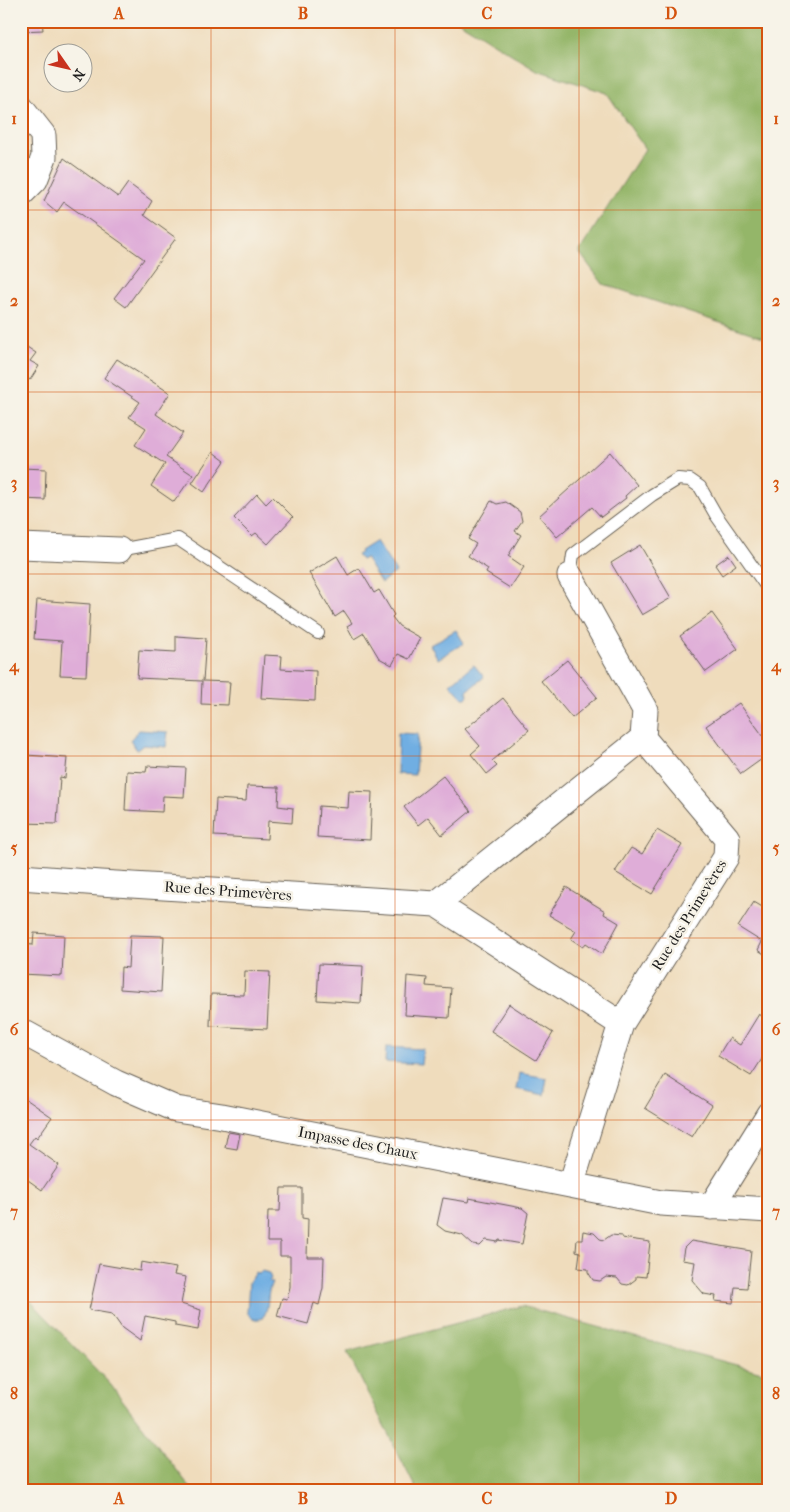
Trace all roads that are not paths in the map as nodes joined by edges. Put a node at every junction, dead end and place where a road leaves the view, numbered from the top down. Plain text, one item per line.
1 (21, 107) edge
2 (28, 187) edge
3 (21, 546) edge
4 (119, 550) joint
5 (570, 576) joint
6 (769, 590) edge
7 (318, 633) dead end
8 (643, 738) junction
9 (21, 877) edge
10 (436, 904) junction
11 (621, 1024) junction
12 (21, 1031) edge
13 (769, 1114) edge
14 (571, 1185) junction
15 (711, 1206) junction
16 (769, 1210) edge

1 - 2 street
3 - 4 street
4 - 7 lane
5 - 6 lane
5 - 8 street
8 - 10 street
8 - 11 street, Rue des Primevères
9 - 10 street, Rue des Primevères
10 - 11 street, Rue des Primevères
11 - 14 street, Rue des Primevères
12 - 14 street, Impasse des Chaux
13 - 15 street
14 - 15 street, Impasse des Chaux
15 - 16 street, Impasse des Chaux

